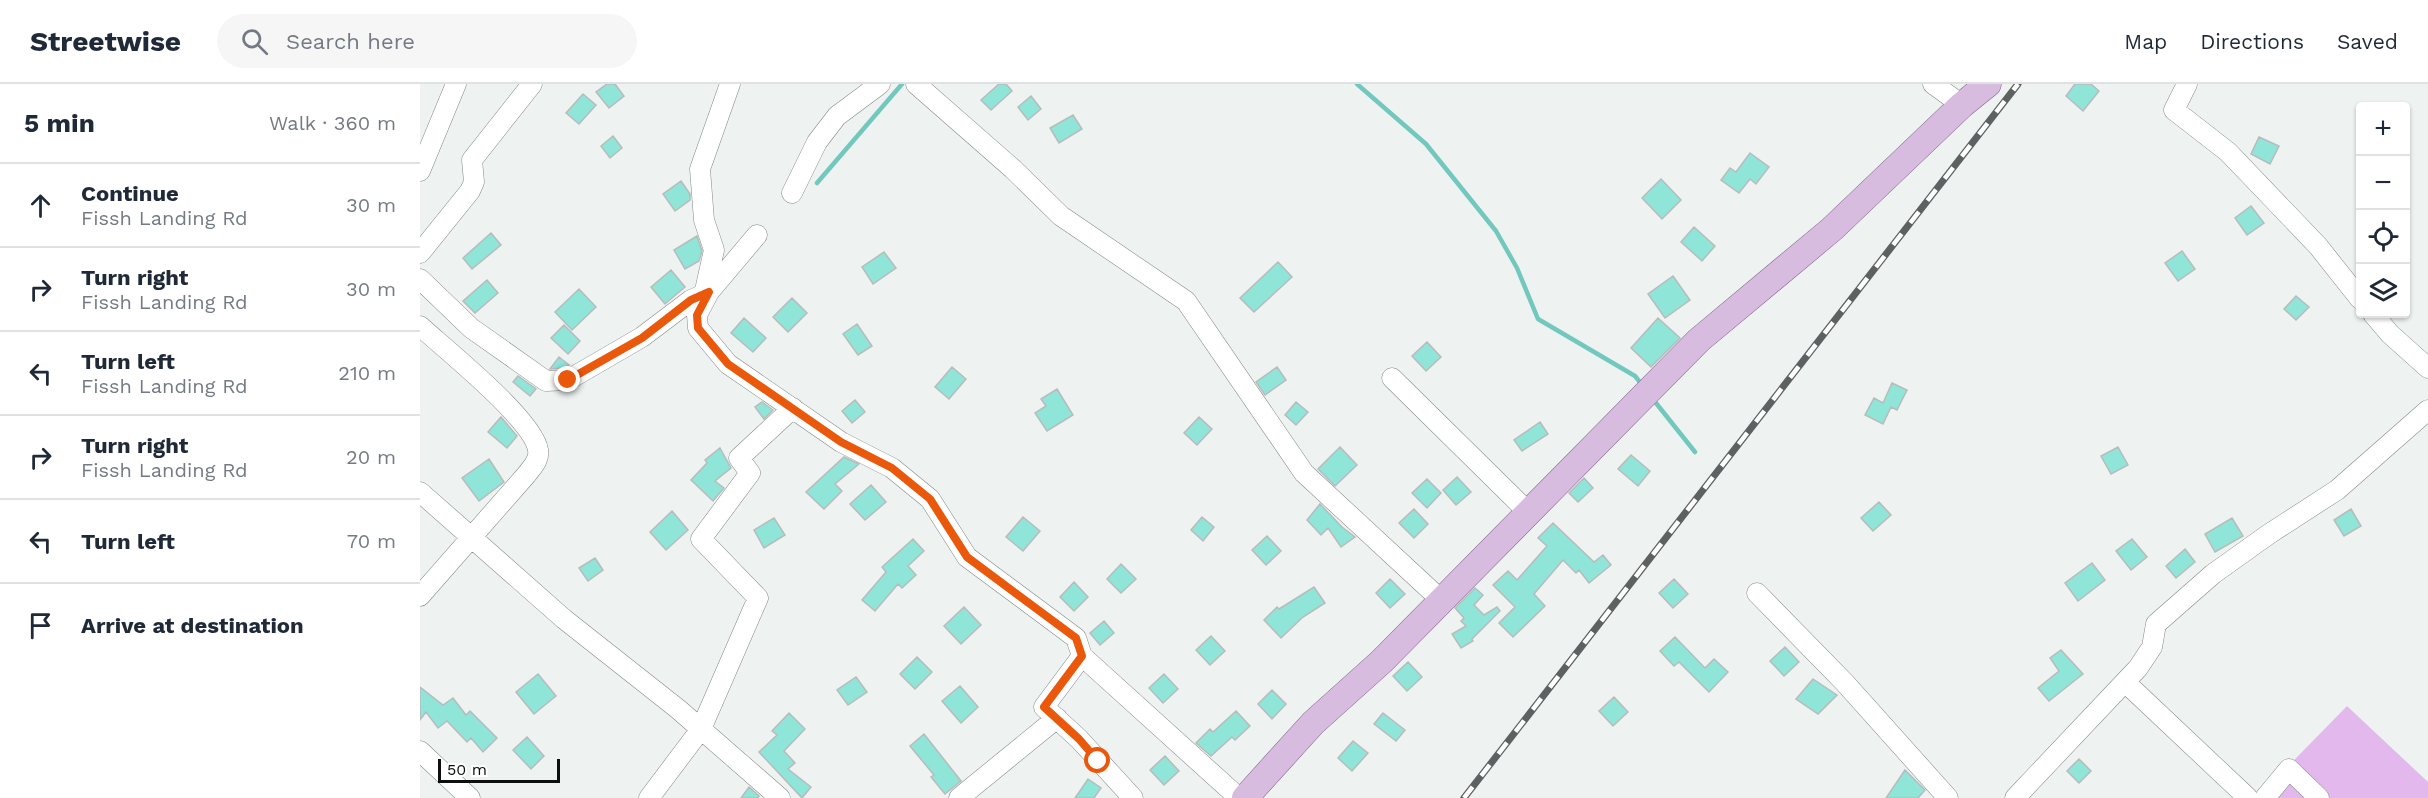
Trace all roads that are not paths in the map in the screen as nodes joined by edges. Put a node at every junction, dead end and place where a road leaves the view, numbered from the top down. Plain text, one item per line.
1 (456, 84) edge
2 (532, 84) edge
3 (730, 84) edge
4 (880, 84) edge
5 (916, 84) edge
6 (1933, 84) edge
7 (1988, 84) edge
8 (2187, 84) edge
9 (1962, 105) junction
10 (420, 171) edge
11 (792, 193) dead end
12 (757, 234) dead end
13 (420, 254) edge
14 (420, 279) edge
15 (709, 292) junction
16 (2356, 293) edge
17 (2376, 318) edge
18 (420, 326) edge
19 (2428, 368) edge
20 (1392, 378) dead end
21 (792, 408) junction
22 (2428, 410) edge
23 (420, 492) edge
24 (1527, 511) junction
25 (472, 537) junction
26 (1757, 593) dead end
27 (420, 596) edge
28 (1440, 599) junction
29 (1082, 656) junction
30 (2126, 683) junction
31 (1057, 718) junction
32 (701, 729) junction
33 (420, 751) edge
34 (470, 798) edge
35 (649, 798) edge
36 (780, 798) edge
37 (959, 798) edge
38 (1133, 798) edge
39 (1239, 798) edge
40 (1245, 798) edge
41 (1948, 798) edge
42 (2015, 798) edge
43 (2248, 798) edge
44 (2265, 798) edge
45 (2319, 798) edge

1 - 10 street
2 - 13 street
3 - 15 street
4 - 11 street
5 - 28 street
6 - 9 street
7 - 9 main road
8 - 16 street
9 - 24 main road
12 - 15 street
14 - 15 street
15 - 21 street
17 - 19 street
18 - 25 street
20 - 24 street
21 - 29 street
21 - 32 street
22 - 30 street
23 - 25 street
24 - 28 main road
25 - 27 street
25 - 32 street
26 - 41 street
28 - 40 main road
29 - 31 street
29 - 39 street
30 - 42 street
30 - 43 street
31 - 37 street
31 - 38 street
32 - 35 street
32 - 36 street
33 - 34 street
44 - 45 street

